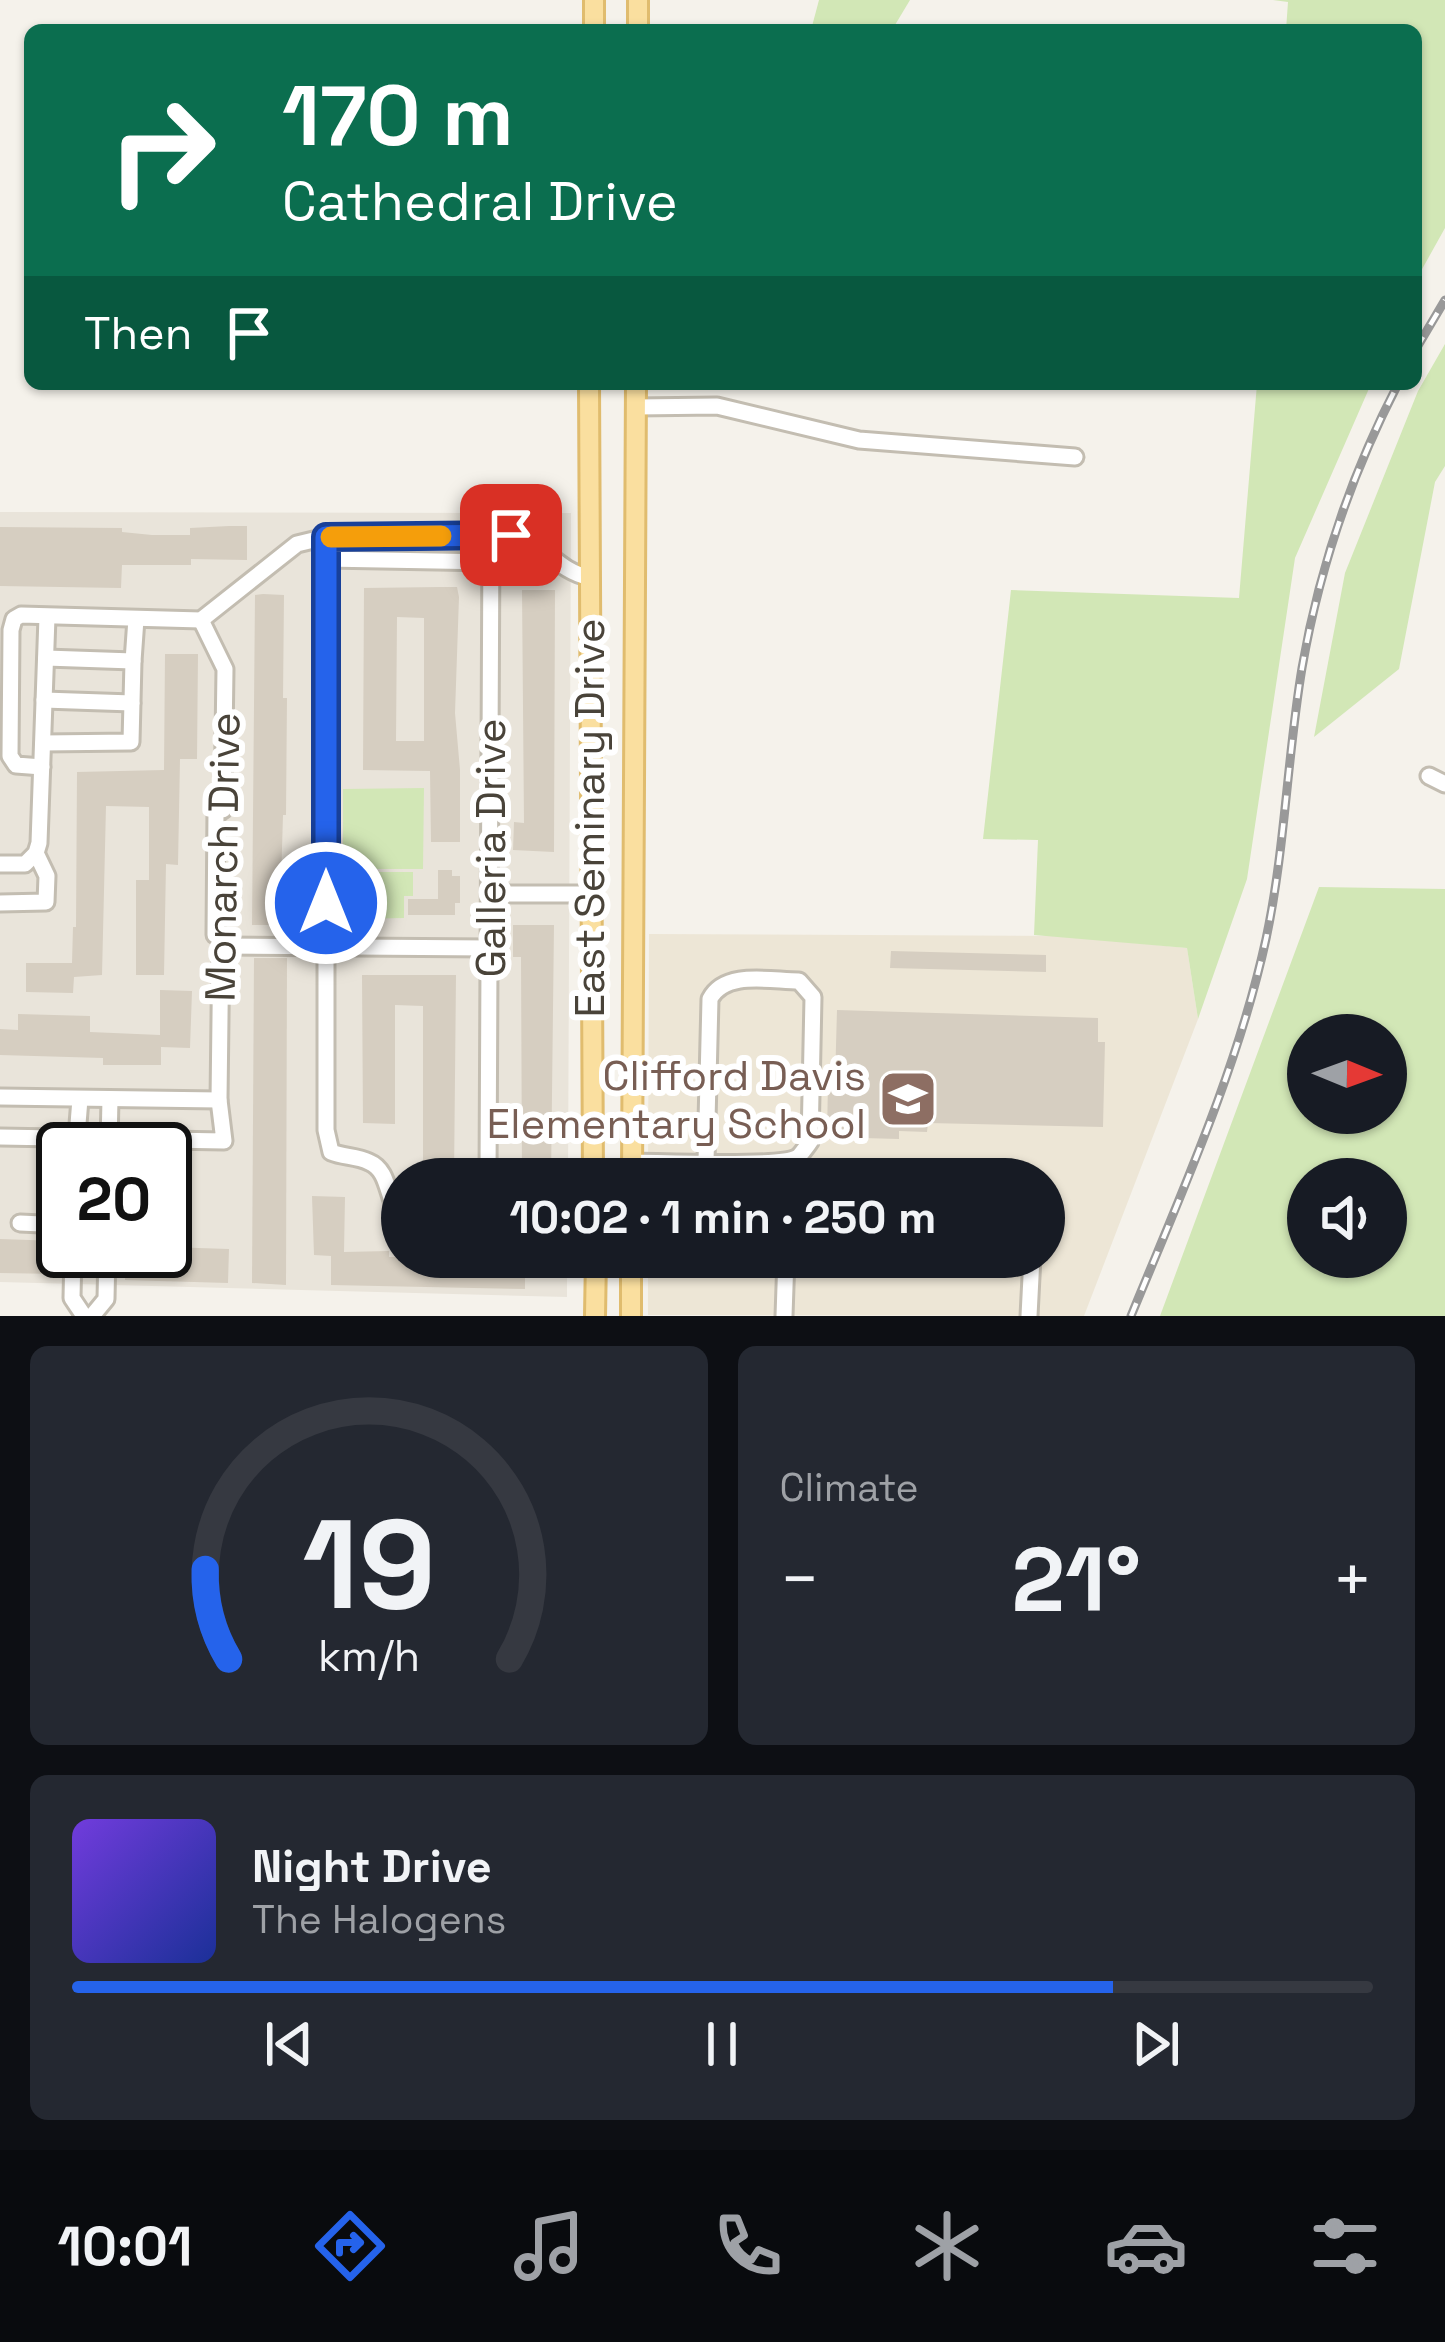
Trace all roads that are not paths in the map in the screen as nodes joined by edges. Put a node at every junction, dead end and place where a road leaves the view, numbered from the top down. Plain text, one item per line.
1 (589, 390) edge
2 (636, 390) edge
3 (636, 407) junction
4 (1076, 457) dead end
5 (491, 535) junction
6 (326, 537) junction
7 (326, 559) junction
8 (491, 562) junction
9 (588, 577) junction
10 (47, 616) junction
11 (136, 619) junction
12 (201, 620) junction
13 (46, 658) junction
14 (133, 661) junction
15 (44, 700) junction
16 (132, 703) junction
17 (43, 743) junction
18 (42, 767) junction
19 (1429, 776) dead end
20 (1445, 784) edge
21 (36, 854) junction
22 (8, 865) edge
23 (490, 894) junction
24 (591, 894) junction
25 (633, 894) junction
26 (0, 903) edge
27 (221, 946) junction
28 (325, 946) junction
29 (489, 948) junction
30 (0, 1097) edge
31 (80, 1099) junction
32 (110, 1100) junction
33 (220, 1100) junction
34 (78, 1122) edge
35 (110, 1122) edge
36 (0, 1137) edge
37 (36, 1140) edge
38 (192, 1140) edge
39 (489, 1158) edge
40 (593, 1158) edge
41 (632, 1158) edge
42 (706, 1162) joint
43 (381, 1171) edge
44 (20, 1223) dead end
45 (36, 1224) edge
46 (72, 1278) edge
47 (106, 1278) edge
48 (596, 1278) edge
49 (631, 1278) edge
50 (785, 1278) edge
51 (1031, 1278) edge
52 (88, 1316) edge
53 (595, 1316) edge
54 (631, 1316) edge
55 (784, 1316) edge
56 (1030, 1316) edge

1 - 9 main road, East Seminary Drive
2 - 3 main road, East Seminary Drive
3 - 4 street
3 - 25 main road, East Seminary Drive
5 - 6 street
5 - 8 street, Galleria Drive
5 - 9 street
6 - 7 street
6 - 12 street
7 - 8 street
7 - 28 street
8 - 23 street, Galleria Drive
9 - 24 main road, East Seminary Drive
10 - 11 street
10 - 13 street
10 - 18 street
11 - 12 street
11 - 14 street
12 - 27 street, Monarch Drive
13 - 14 street
13 - 15 street
14 - 16 street
15 - 16 street
15 - 17 street
16 - 17 street
17 - 18 street
18 - 21 street
19 - 20 street
21 - 22 street
21 - 26 street
23 - 24 street
23 - 29 street, Galleria Drive
24 - 25 main road
24 - 40 main road, East Seminary Drive
25 - 41 main road, East Seminary Drive
27 - 28 street
27 - 33 street, Monarch Drive
28 - 29 street
28 - 43 street
29 - 39 street, Galleria Drive
30 - 31 street
31 - 32 street
31 - 34 street
32 - 33 street
32 - 35 street
33 - 38 street, Monarch Drive
36 - 37 street
42 - 42 street
44 - 45 street
46 - 52 street
47 - 52 street
48 - 53 main road
49 - 54 main road
50 - 55 street
51 - 56 street

